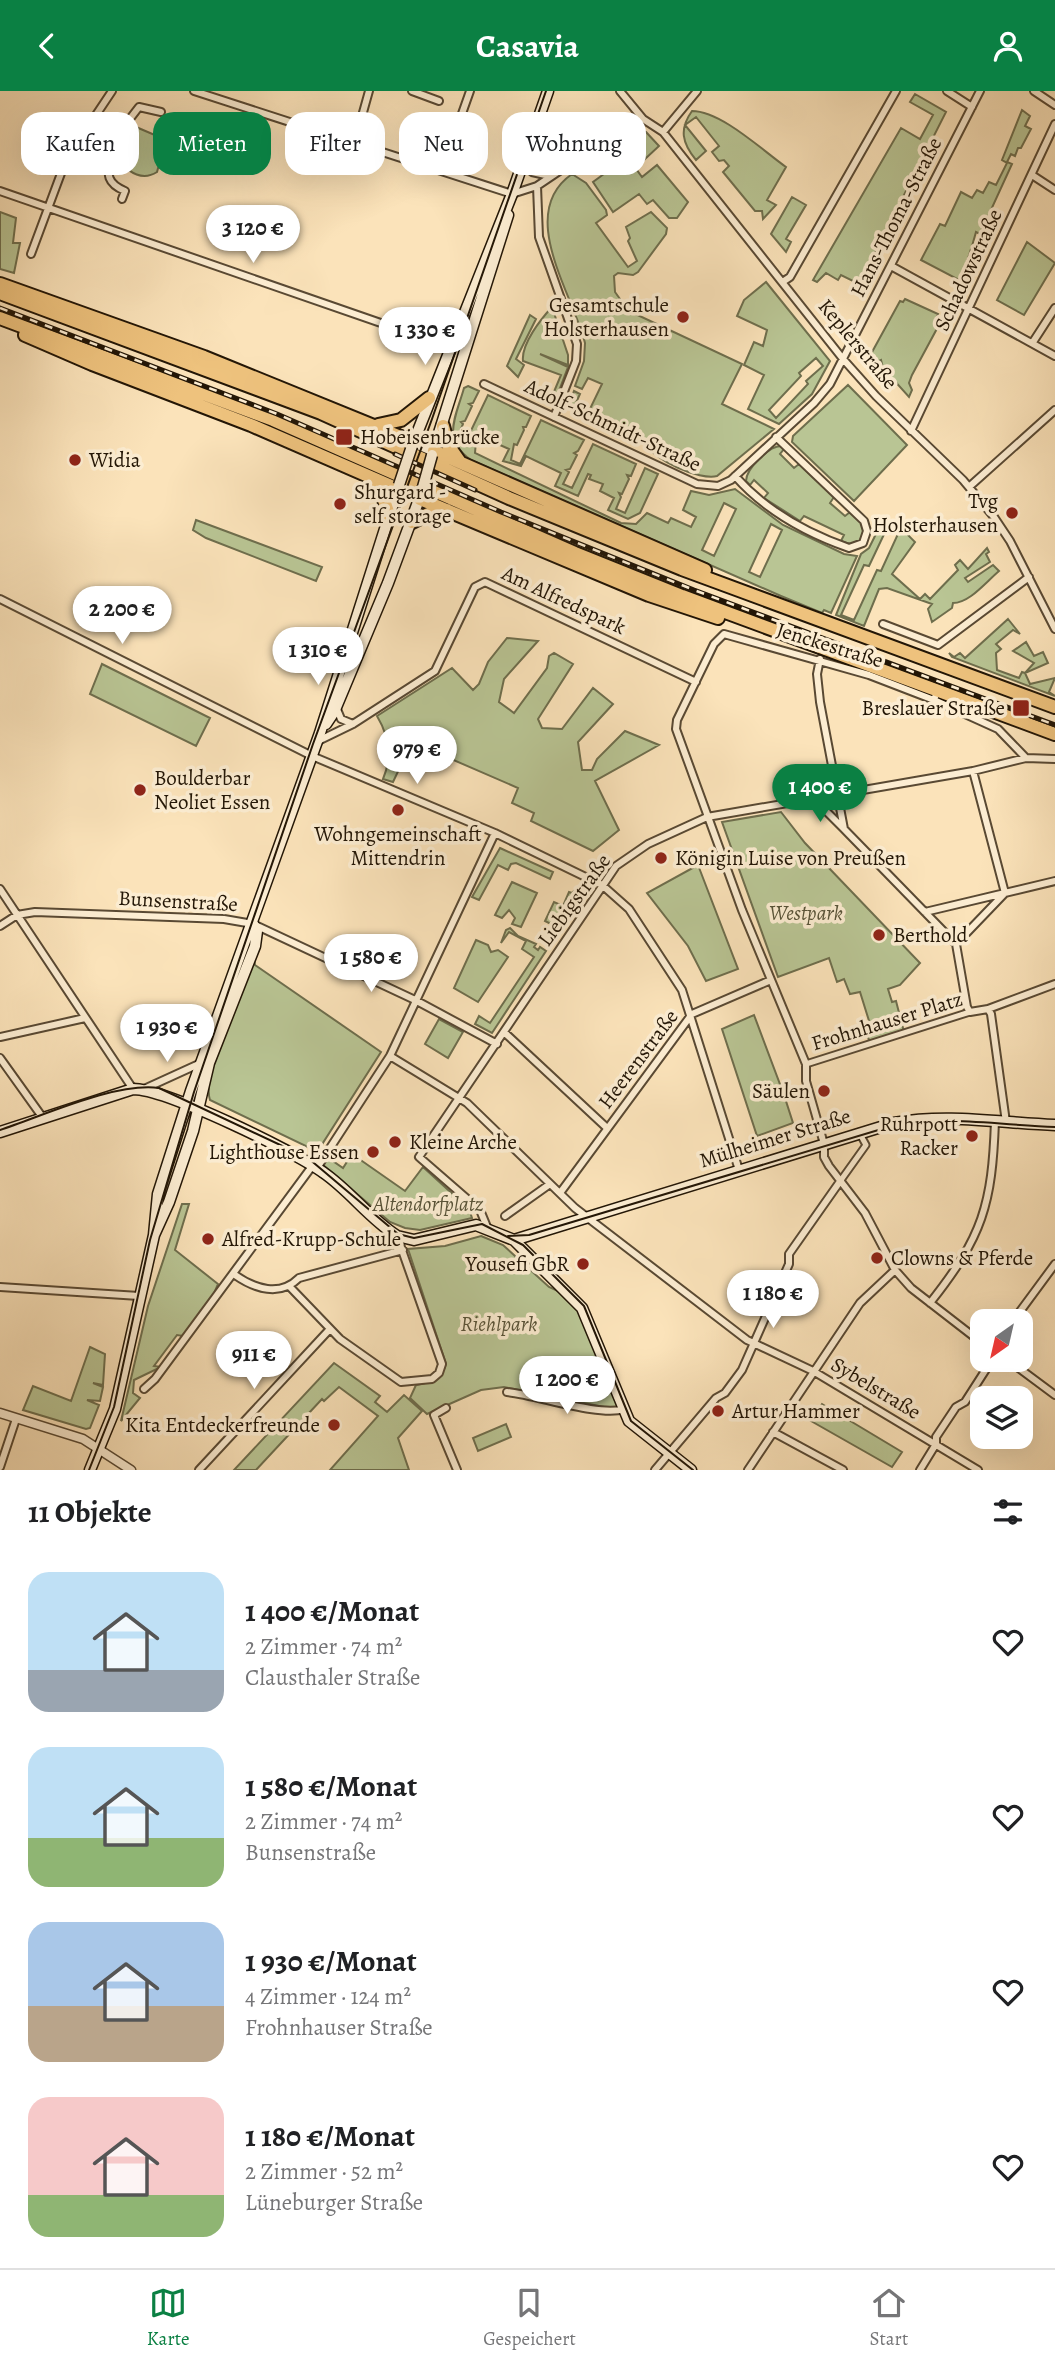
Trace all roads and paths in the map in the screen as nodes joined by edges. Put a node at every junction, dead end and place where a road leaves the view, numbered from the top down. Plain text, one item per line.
1 (112, 91) edge
2 (194, 91) edge
3 (369, 91) edge
4 (412, 91) edge
5 (470, 91) edge
6 (548, 91) edge
7 (620, 91) edge
8 (697, 91) edge
9 (896, 91) edge
10 (947, 91) edge
11 (981, 91) edge
12 (1034, 91) edge
13 (439, 101) dead end
14 (1055, 105) edge
15 (972, 107) junction
16 (98, 112) edge
17 (135, 112) edge
18 (161, 112) dead end
19 (363, 112) edge
20 (463, 112) edge
21 (541, 112) edge
22 (637, 112) edge
23 (285, 119) edge
24 (646, 121) edge
25 (1055, 124) edge
26 (663, 132) junction
27 (60, 175) edge
28 (107, 175) edge
29 (457, 175) edge
30 (519, 175) edge
31 (547, 175) edge
32 (1032, 175) junction
33 (552, 176) joint
34 (537, 186) junction
35 (1055, 190) edge
36 (0, 191) edge
37 (512, 194) junction
38 (122, 199) dead end
39 (46, 209) junction
40 (31, 254) dead end
41 (891, 266) junction
42 (784, 281) junction
43 (0, 284) edge
44 (0, 293) edge
45 (970, 308) junction
46 (1055, 308) edge
47 (0, 319) edge
48 (1033, 342) junction
49 (450, 347) junction
50 (1055, 356) edge
51 (844, 359) junction
52 (484, 384) dead end
53 (429, 398) junction
54 (1055, 410) edge
55 (554, 417) junction
56 (375, 425) junction
57 (443, 426) junction
58 (911, 431) junction
59 (776, 437) junction
60 (413, 444) junction
61 (433, 453) junction
62 (460, 463) junction
63 (367, 475) junction
64 (735, 476) junction
65 (398, 487) junction
66 (970, 487) junction
67 (420, 496) junction
68 (447, 510) junction
69 (389, 515) junction
70 (412, 522) junction
71 (1029, 577) junction
72 (0, 599) edge
73 (791, 610) junction
74 (883, 624) dead end
75 (1055, 629) edge
76 (789, 636) junction
77 (820, 659) junction
78 (696, 682) junction
79 (336, 707) junction
80 (1055, 707) edge
81 (353, 724) junction
82 (1055, 734) edge
83 (318, 738) junction
84 (312, 756) junction
85 (1026, 758) junction
86 (1055, 759) edge
87 (973, 771) junction
88 (838, 795) junction
89 (814, 799) junction
90 (707, 817) junction
91 (844, 829) junction
92 (495, 832) junction
93 (1055, 881) edge
94 (602, 885) junction
95 (1005, 893) junction
96 (1, 894) edge
97 (925, 912) junction
98 (17, 915) junction
99 (253, 923) junction
100 (0, 926) edge
101 (956, 944) junction
102 (771, 980) junction
103 (1055, 984) edge
104 (415, 1000) junction
105 (988, 1009) junction
106 (970, 1012) junction
107 (692, 1014) junction
108 (85, 1018) junction
109 (505, 1033) junction
110 (0, 1038) edge
111 (497, 1044) junction
112 (390, 1056) junction
113 (0, 1058) edge
114 (201, 1063) junction
115 (806, 1064) junction
116 (138, 1089) junction
117 (461, 1099) junction
118 (187, 1104) junction
119 (198, 1110) junction
120 (43, 1118) junction
121 (1001, 1121) junction
122 (1055, 1125) edge
123 (607, 1128) junction
124 (0, 1132) edge
125 (859, 1132) junction
126 (824, 1144) junction
127 (315, 1167) junction
128 (738, 1170) junction
129 (841, 1179) junction
130 (550, 1184) junction
131 (560, 1193) junction
132 (505, 1216) dead end
133 (586, 1216) junction
134 (487, 1227) junction
135 (154, 1235) junction
136 (397, 1236) junction
137 (514, 1240) junction
138 (403, 1250) junction
139 (1055, 1264) edge
140 (895, 1270) junction
141 (234, 1275) junction
142 (0, 1287) edge
143 (290, 1287) junction
144 (139, 1296) junction
145 (930, 1303) junction
146 (1022, 1309) edge
147 (330, 1330) junction
148 (970, 1334) edge
149 (753, 1344) junction
150 (813, 1371) junction
151 (984, 1372) edge
152 (1024, 1372) edge
153 (144, 1389) dead end
154 (506, 1392) dead end
155 (1055, 1395) edge
156 (446, 1408) dead end
157 (624, 1409) junction
158 (0, 1413) edge
159 (16, 1419) junction
160 (773, 1432) junction
161 (936, 1444) junction
162 (101, 1449) junction
163 (669, 1454) junction
164 (0, 1467) edge
165 (90, 1470) edge
166 (131, 1470) edge
167 (199, 1470) edge
168 (457, 1470) edge
169 (655, 1470) edge
170 (691, 1470) edge
171 (748, 1470) edge
172 (843, 1470) edge
173 (920, 1470) edge
174 (978, 1470) edge

1 - 16 street
2 - 23 street
3 - 19 street
4 - 13 street
5 - 20 street
6 - 21 main road
7 - 22 street, Keplerstraße
8 - 26 street
9 - 42 street
10 - 15 street
11 - 15 street, Hans-Thoma-Straße
12 - 14 street
15 - 41 street, Hans-Thoma-Straße
17 - 18 street
24 - 26 street, Keplerstraße
25 - 32 street, Schadowstraße
26 - 42 street, Keplerstraße
27 - 39 street
28 - 38 street
29 - 37 street
30 - 37 main road
31 - 33 street
32 - 35 street
32 - 45 street, Schadowstraße
33 - 34 street
34 - 37 street
34 - 55 street
36 - 39 street
37 - 49 main road
37 - 57 main road
39 - 40 street
39 - 49 street
41 - 45 street
41 - 51 street, Hans-Thoma-Straße
42 - 51 street, Keplerstraße
43 - 56 highway
44 - 73 highway
45 - 48 street
45 - 58 street, Schadowstraße
46 - 48 street
47 - 63 highway
47 - 76 highway
48 - 50 street
49 - 53 main road
51 - 58 street, Keplerstraße
51 - 59 street, Adolf-Schmidt-Straße
52 - 55 street, Adolf-Schmidt-Straße
53 - 56 highway
53 - 60 main road
54 - 66 street
55 - 64 street, Adolf-Schmidt-Straße
56 - 60 highway
57 - 61 main road
57 - 62 highway
58 - 66 street, Keplerstraße
59 - 64 street, Adolf-Schmidt-Straße
59 - 64 street
60 - 61 main road
60 - 65 main road, bridge
61 - 62 highway
61 - 67 main road, bridge
62 - 73 highway
63 - 65 highway
63 - 69 highway
65 - 67 main road
65 - 69 main road
66 - 71 street, Keplerstraße
67 - 68 highway
67 - 70 main road
68 - 70 highway
68 - 76 highway
69 - 83 main road
70 - 79 main road
71 - 74 street
71 - 75 street, Keplerstraße
72 - 84 street
73 - 80 highway
76 - 82 highway
77 - 78 street, Jenckestraße
77 - 85 street, Jenckestraße
77 - 88 street
78 - 81 street, Am Alfredspark
78 - 90 street
79 - 81 street
79 - 83 main road
81 - 83 street, Am Alfredspark
83 - 84 main road
84 - 92 street
84 - 99 main road
85 - 86 street, Liebigstraße
85 - 87 street, Liebigstraße
87 - 88 street, Liebigstraße
87 - 95 street
88 - 89 street, Liebigstraße
88 - 91 street
89 - 90 street, Liebigstraße
89 - 91 street
90 - 94 street, Liebigstraße
90 - 102 street
91 - 97 street
92 - 94 street
92 - 104 street
93 - 95 street
94 - 107 street
94 - 109 street, Liebigstraße
95 - 97 street
95 - 101 street
96 - 98 street
97 - 101 street
98 - 99 street, Bunsenstraße
98 - 100 street, Bunsenstraße
98 - 108 street
99 - 104 street, Bunsenstraße
99 - 114 main road
99 - 119 main road
101 - 106 street
102 - 107 street, Heerenstraße
102 - 115 street
103 - 105 street
104 - 111 street, Bunsenstraße
104 - 112 street
105 - 106 street, Frohnhauser Platz
105 - 121 street, Frohnhauser Platz
106 - 115 street, Frohnhauser Platz
107 - 123 street, Heerenstraße
107 - 128 street
108 - 110 street
108 - 116 street
109 - 111 street, Liebigstraße
109 - 123 street
111 - 117 street, Liebigstraße
112 - 117 street, Sybelstraße
112 - 127 street
113 - 120 street
114 - 116 street
114 - 118 main road
115 - 126 street, Frohnhauser Platz
116 - 118 main road
116 - 120 main road
117 - 130 street, Sybelstraße
117 - 134 street, Liebigstraße
118 - 119 main road
118 - 135 main road
119 - 127 main road
119 - 135 main road
120 - 124 main road
121 - 122 main road, Mülheimer Straße
121 - 125 main road, Mülheimer Straße
121 - 145 street, Frohnhauser Platz
123 - 131 street, Heerenstraße
125 - 126 main road, Mülheimer Straße
125 - 129 street
126 - 128 main road, Mülheimer Straße
126 - 129 street, Frohnhauser Platz
127 - 136 main road
127 - 141 street
128 - 133 main road, Mülheimer Straße
129 - 140 street, Frohnhauser Platz
129 - 149 street
130 - 131 street, Sybelstraße
130 - 132 street
131 - 133 street, Sybelstraße
133 - 137 main road, Mülheimer Straße
133 - 149 street, Sybelstraße
134 - 136 main road
134 - 137 main road
135 - 144 main road
136 - 138 street
137 - 157 main road
138 - 143 street
138 - 147 street
139 - 146 street
140 - 145 street
140 - 150 street
141 - 143 street
141 - 153 street
142 - 144 street
143 - 147 street
144 - 162 main road
145 - 148 street
147 - 167 street
149 - 150 street, Sybelstraße
149 - 163 street
150 - 160 street
150 - 161 street, Sybelstraße
151 - 161 street
152 - 155 street
154 - 157 street
156 - 168 street
157 - 163 main road
158 - 159 street
159 - 162 street
159 - 164 street
160 - 171 street
160 - 172 street
161 - 173 street
161 - 174 street, Sybelstraße
162 - 165 main road
162 - 166 street
163 - 169 street
163 - 170 main road

